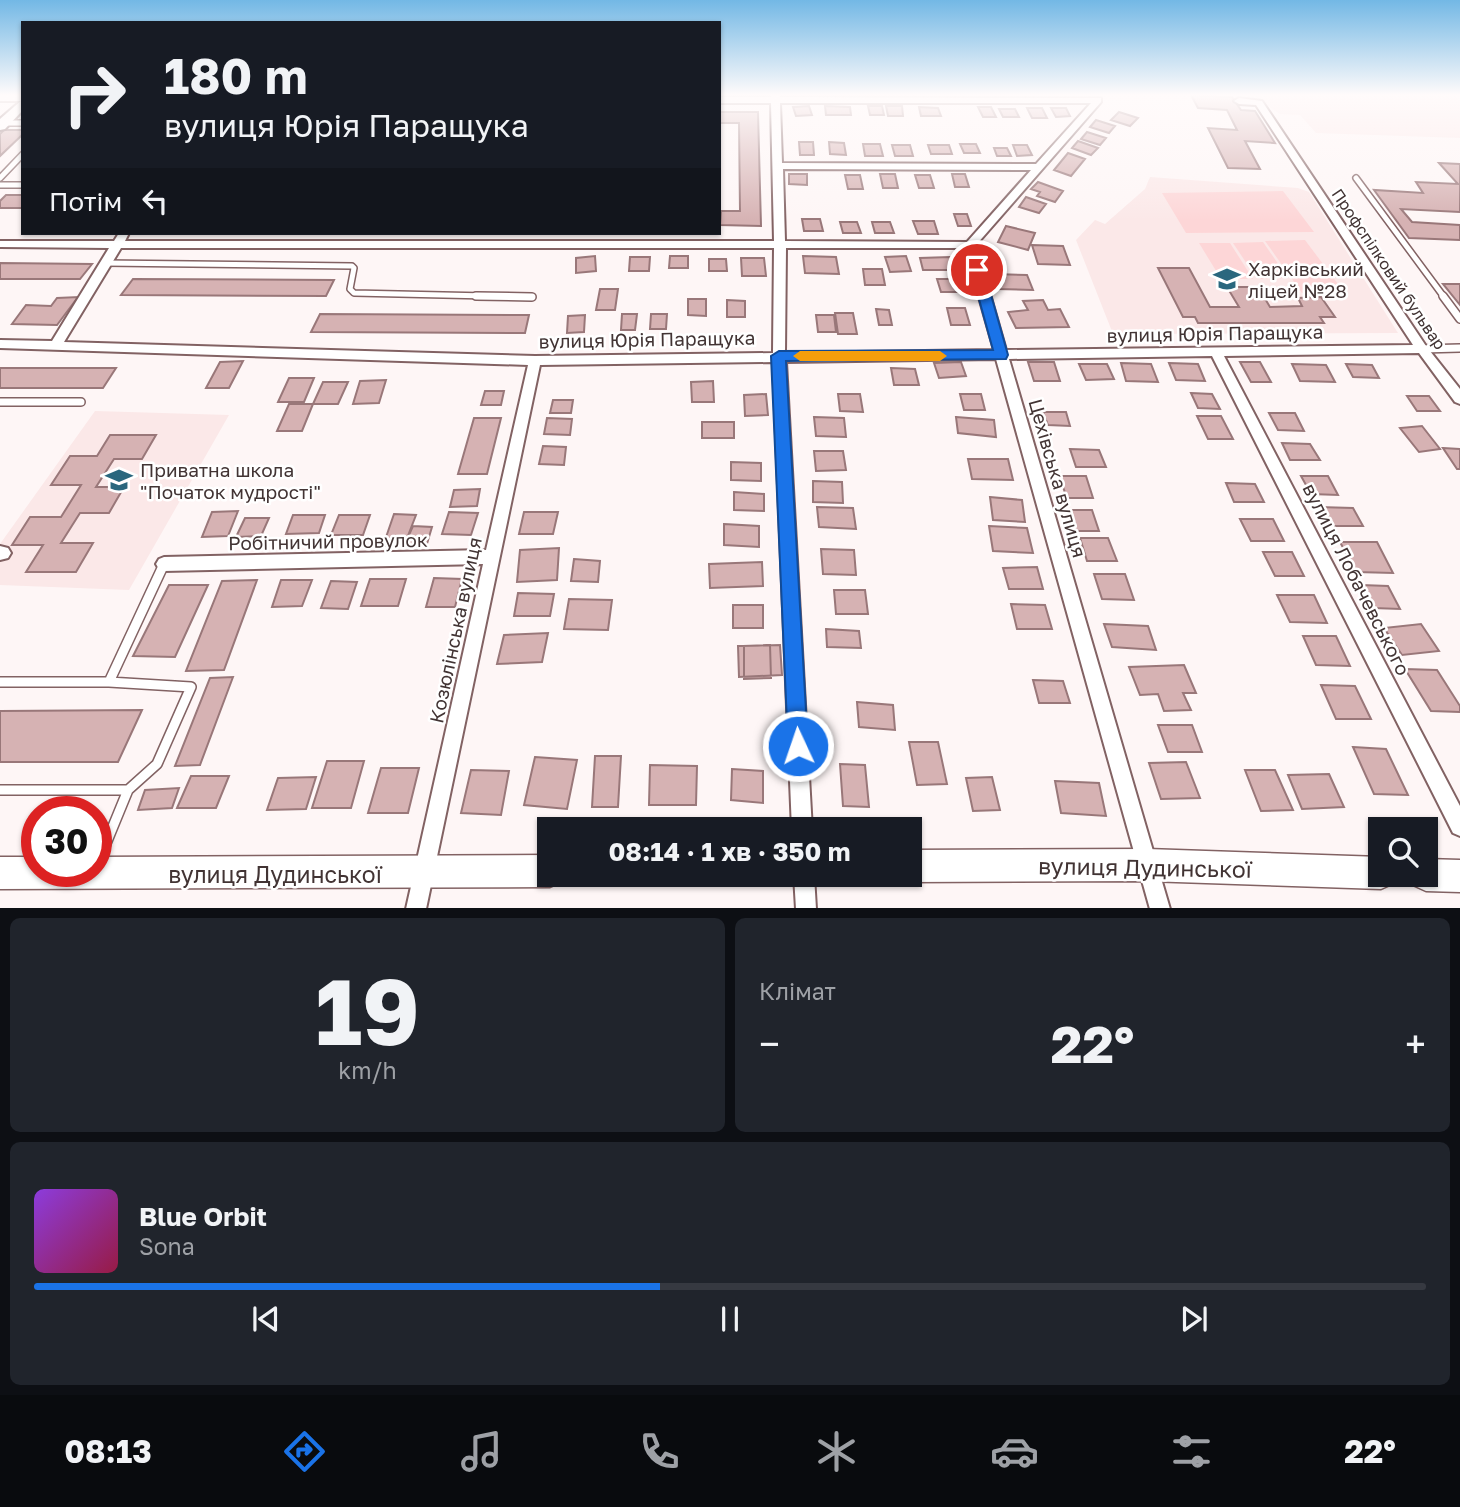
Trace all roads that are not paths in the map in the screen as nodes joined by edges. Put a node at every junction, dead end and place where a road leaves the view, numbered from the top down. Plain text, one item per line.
1 (777, 136) edge
2 (1067, 136) edge
3 (1281, 136) edge
4 (21, 156) edge
5 (778, 166) junction
6 (1040, 167) junction
7 (0, 178) edge
8 (1356, 178) dead end
9 (0, 185) edge
10 (21, 185) edge
11 (123, 235) edge
12 (0, 244) edge
13 (779, 245) junction
14 (970, 245) junction
15 (115, 246) junction
16 (105, 263) junction
17 (532, 297) dead end
18 (1460, 319) edge
19 (0, 344) edge
20 (55, 346) junction
21 (1460, 348) edge
22 (1422, 349) junction
23 (1216, 352) junction
24 (1001, 355) junction
25 (779, 356) junction
26 (535, 361) junction
27 (1460, 398) edge
28 (0, 402) edge
29 (81, 402) dead end
30 (492, 557) junction
31 (164, 564) joint
32 (0, 682) edge
33 (109, 682) junction
34 (0, 790) edge
35 (128, 790) junction
36 (801, 817) edge
37 (1460, 826) edge
38 (112, 829) edge
39 (1147, 865) junction
40 (922, 866) edge
41 (112, 871) edge
42 (537, 871) edge
43 (0, 873) edge
44 (21, 873) edge
45 (1368, 873) edge
46 (424, 874) junction
47 (1438, 875) edge
48 (1460, 876) edge
49 (805, 887) edge
50 (416, 908) edge
51 (806, 908) edge
52 (1160, 908) edge

1 - 5 street
2 - 6 street
3 - 22 street, Профспілковий бульвар
4 - 7 lane
5 - 6 street
5 - 13 street
6 - 14 street
8 - 18 lane
9 - 10 lane
11 - 15 street
12 - 15 street
13 - 14 street
13 - 15 street
13 - 25 street
14 - 24 street, Цехівська вулиця
15 - 16 street
16 - 17 lane
16 - 20 street
19 - 20 street, вулиця Юрія Паращука
20 - 26 street, вулиця Юрія Паращука
21 - 22 lane
22 - 23 street, вулиця Юрія Паращука
22 - 27 street, Профспілковий бульвар
23 - 24 street, вулиця Юрія Паращука
23 - 37 street, вулиця Лобачевського
24 - 25 street, вулиця Юрія Паращука
24 - 39 street, Цехівська вулиця
25 - 26 street, вулиця Юрія Паращука
25 - 36 street
26 - 30 street, Козюлінська вулиця
28 - 29 lane
30 - 31 street, Робітничий провулок
30 - 46 street, Козюлінська вулиця
31 - 33 lane
32 - 33 lane
33 - 35 lane
34 - 35 lane
35 - 38 lane
39 - 40 main road, вулиця Дудинської
39 - 45 main road, вулиця Дудинської
39 - 52 street, Цехівська вулиця
41 - 46 main road, вулиця Дудинської
42 - 46 main road, вулиця Дудинської
43 - 44 main road, вулиця Дудинської
46 - 50 street, Козюлінська вулиця
47 - 48 main road
49 - 51 street

